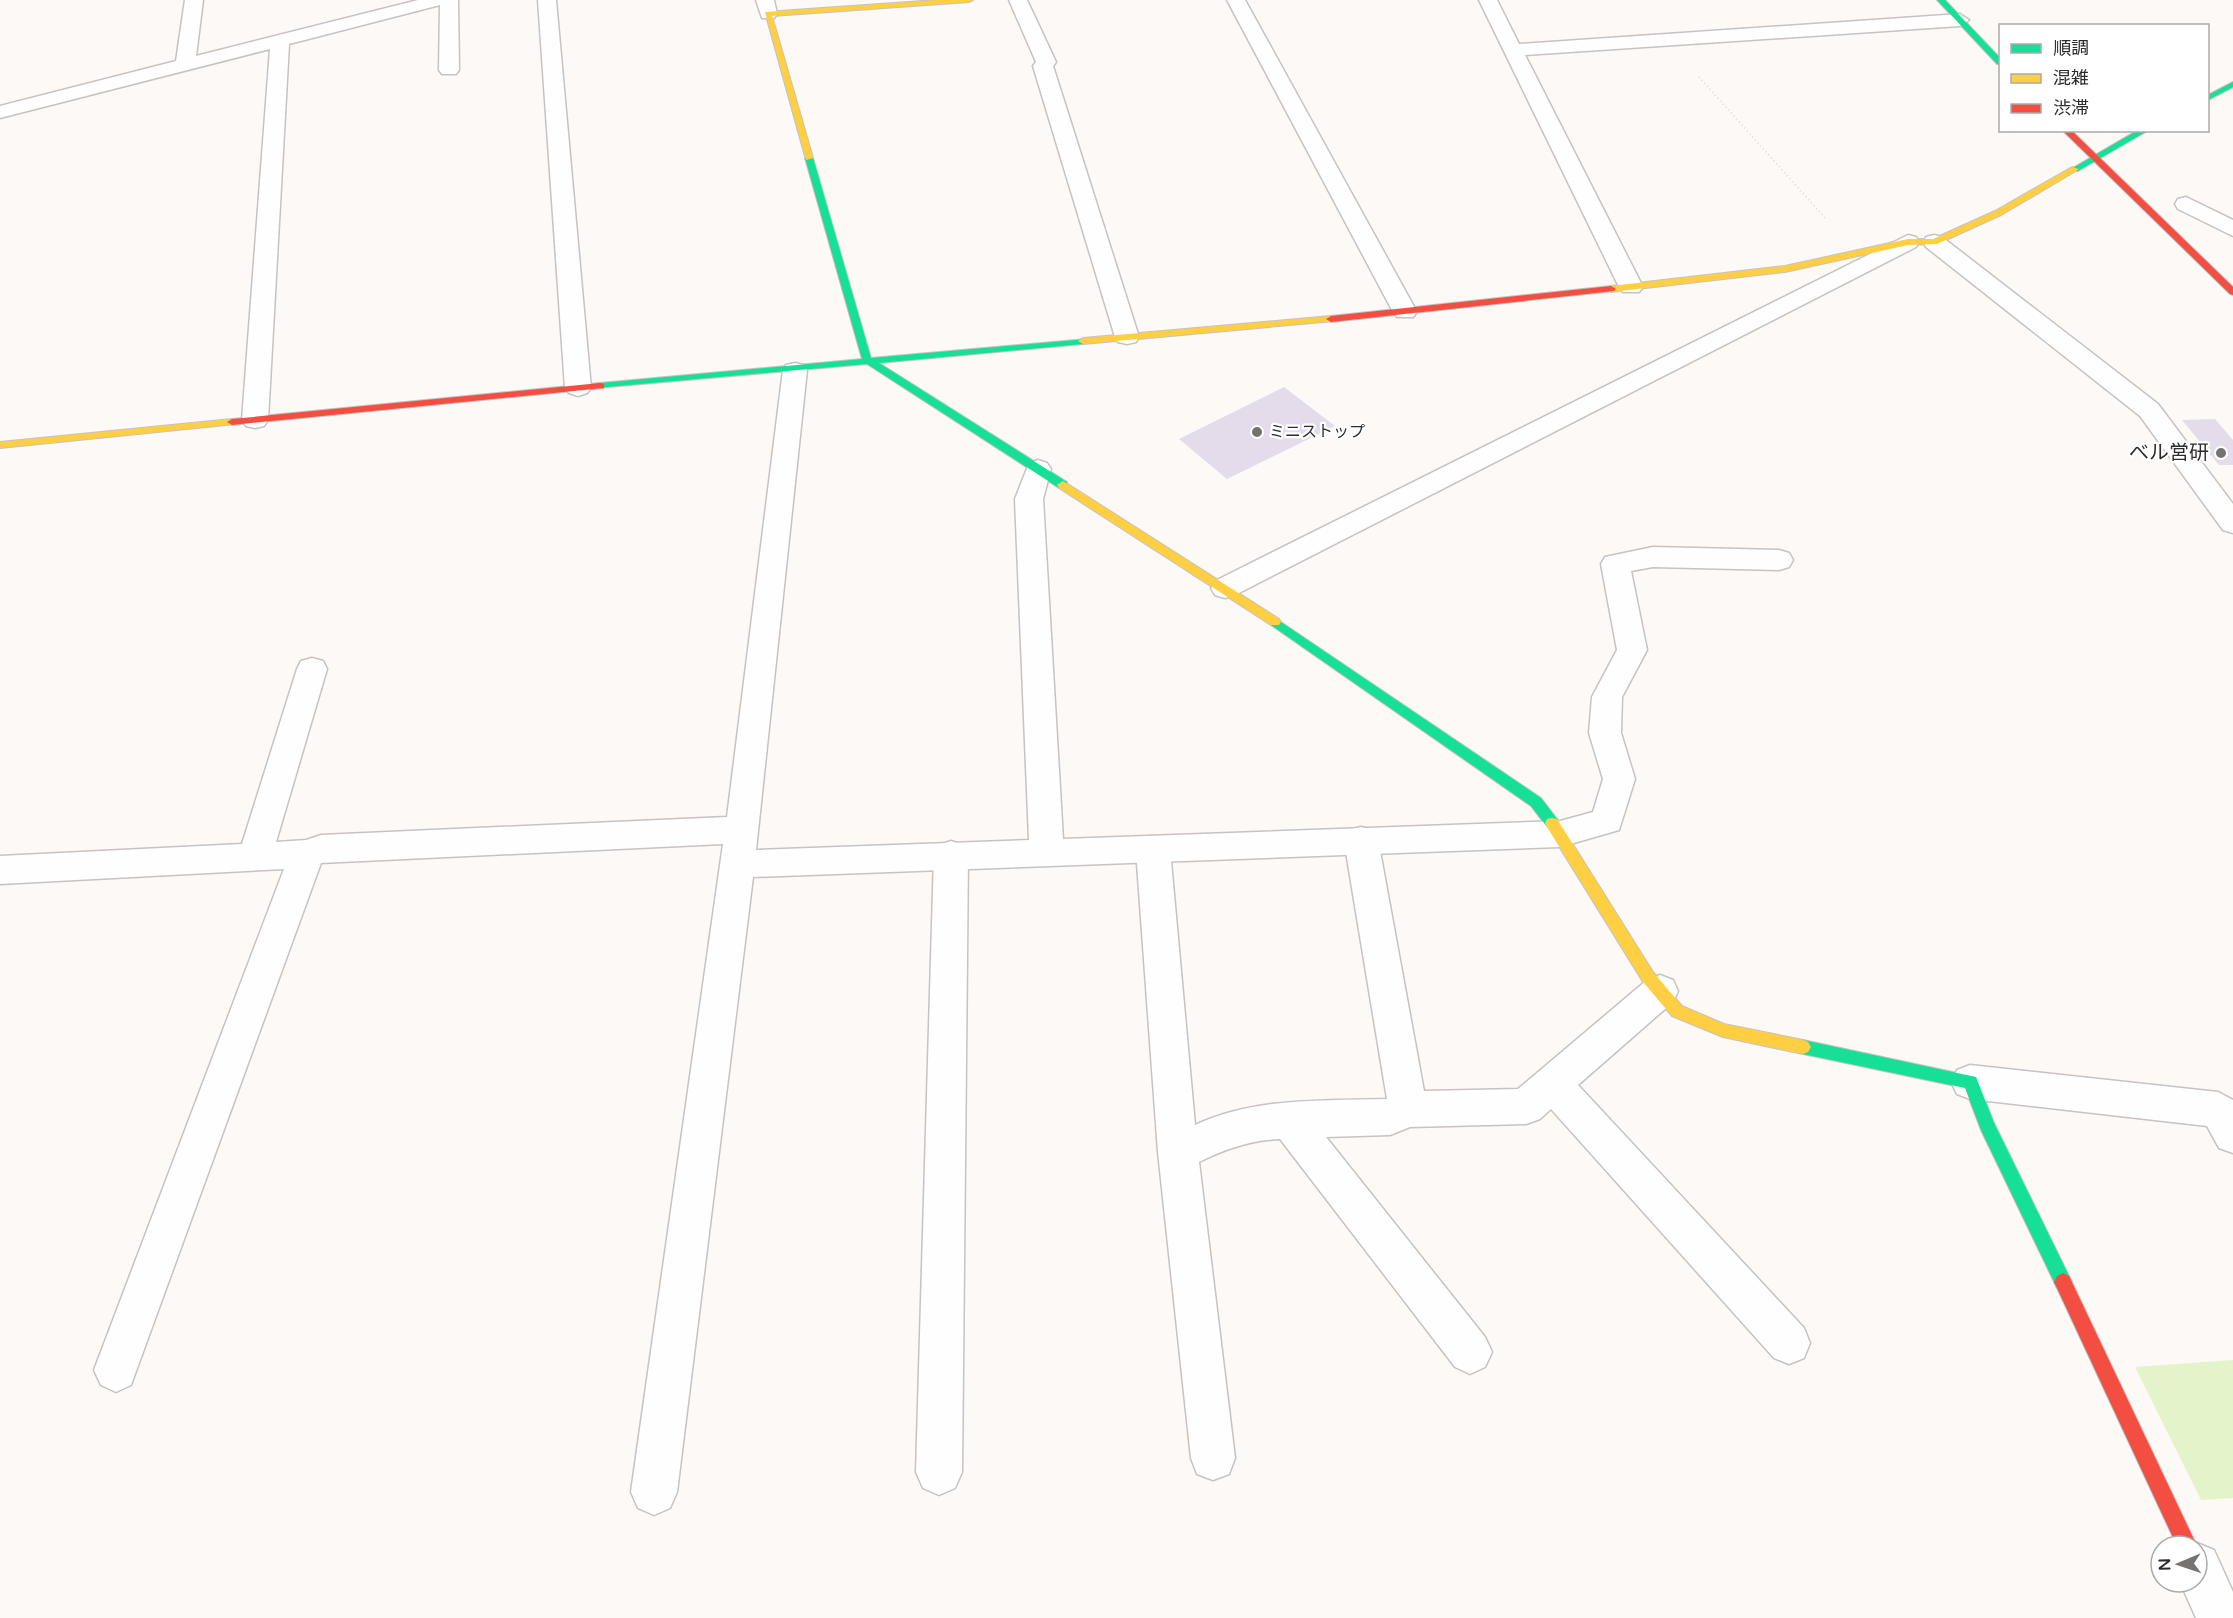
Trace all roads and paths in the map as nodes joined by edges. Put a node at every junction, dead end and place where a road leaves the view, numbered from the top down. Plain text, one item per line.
1 (194, 0) edge
2 (439, 0) edge
3 (449, 0) edge
4 (547, 0) edge
5 (969, 0) edge
6 (1018, 0) edge
7 (1236, 0) edge
8 (1488, 0) edge
9 (1941, 0) edge
10 (766, 7) edge
11 (1960, 20) junction
12 (1665, 40) junction
13 (280, 41) junction
14 (1515, 50) junction
15 (1999, 60) edge
16 (185, 65) junction
17 (449, 70) dead end
18 (2233, 84) edge
19 (2209, 97) edge
20 (0, 112) edge
21 (2068, 132) edge
22 (2141, 132) edge
23 (2095, 157) junction
24 (2186, 204) dead end
25 (2233, 229) edge
26 (1908, 242) junction
27 (1934, 242) junction
28 (1856, 254) junction
29 (1631, 287) junction
30 (2233, 292) edge
31 (1405, 312) junction
32 (1127, 337) junction
33 (867, 360) junction
34 (795, 370) junction
35 (578, 388) junction
36 (255, 420) junction
37 (0, 445) edge
38 (1038, 469) junction
39 (2233, 524) edge
40 (1779, 560) dead end
41 (1225, 588) junction
42 (312, 669) dead end
43 (1560, 834) junction
44 (1361, 840) junction
45 (740, 847) junction
46 (1153, 850) junction
47 (307, 854) junction
48 (1047, 854) junction
49 (951, 855) junction
50 (255, 857) junction
51 (0, 870) edge
52 (1660, 991) junction
53 (1970, 1082) junction
54 (1552, 1083) junction
55 (1408, 1109) junction
56 (2228, 1118) edge
57 (1289, 1120) junction
58 (1178, 1152) junction
59 (1790, 1344) dead end
60 (1470, 1352) dead end
61 (116, 1370) dead end
62 (1214, 1458) dead end
63 (939, 1472) dead end
64 (654, 1492) dead end
65 (2182, 1534) edge
66 (2209, 1594) edge
67 (2220, 1618) edge

1 - 16 street
2 - 13 street
3 - 17 street
4 - 35 street
5 - 10 street
6 - 32 street
7 - 31 street
8 - 14 street
9 - 11 street
10 - 33 street
11 - 12 street
11 - 15 street
12 - 14 street
12 - 28 path
13 - 16 street
13 - 36 street
14 - 29 street
16 - 20 street
18 - 19 street
21 - 23 street
22 - 23 street
23 - 27 street
23 - 30 street
24 - 25 street
26 - 27 street
26 - 28 street
26 - 41 street
27 - 39 street
28 - 29 street
29 - 31 street
31 - 32 street
32 - 33 street
33 - 34 street
33 - 38 street
34 - 35 street
34 - 45 street
35 - 36 street
36 - 37 street
38 - 41 street
38 - 48 street
40 - 43 street
41 - 43 street
42 - 50 street
43 - 44 street
43 - 52 street
44 - 46 street
44 - 55 street
45 - 47 street
45 - 49 street
45 - 64 street
46 - 48 street
46 - 58 street
47 - 50 street
47 - 61 street
48 - 49 street
49 - 63 street
50 - 51 street
52 - 53 street
52 - 54 street
53 - 56 street
53 - 65 street
54 - 55 street
54 - 59 street
55 - 57 street
57 - 58 street
57 - 60 street
58 - 62 street
66 - 67 street

